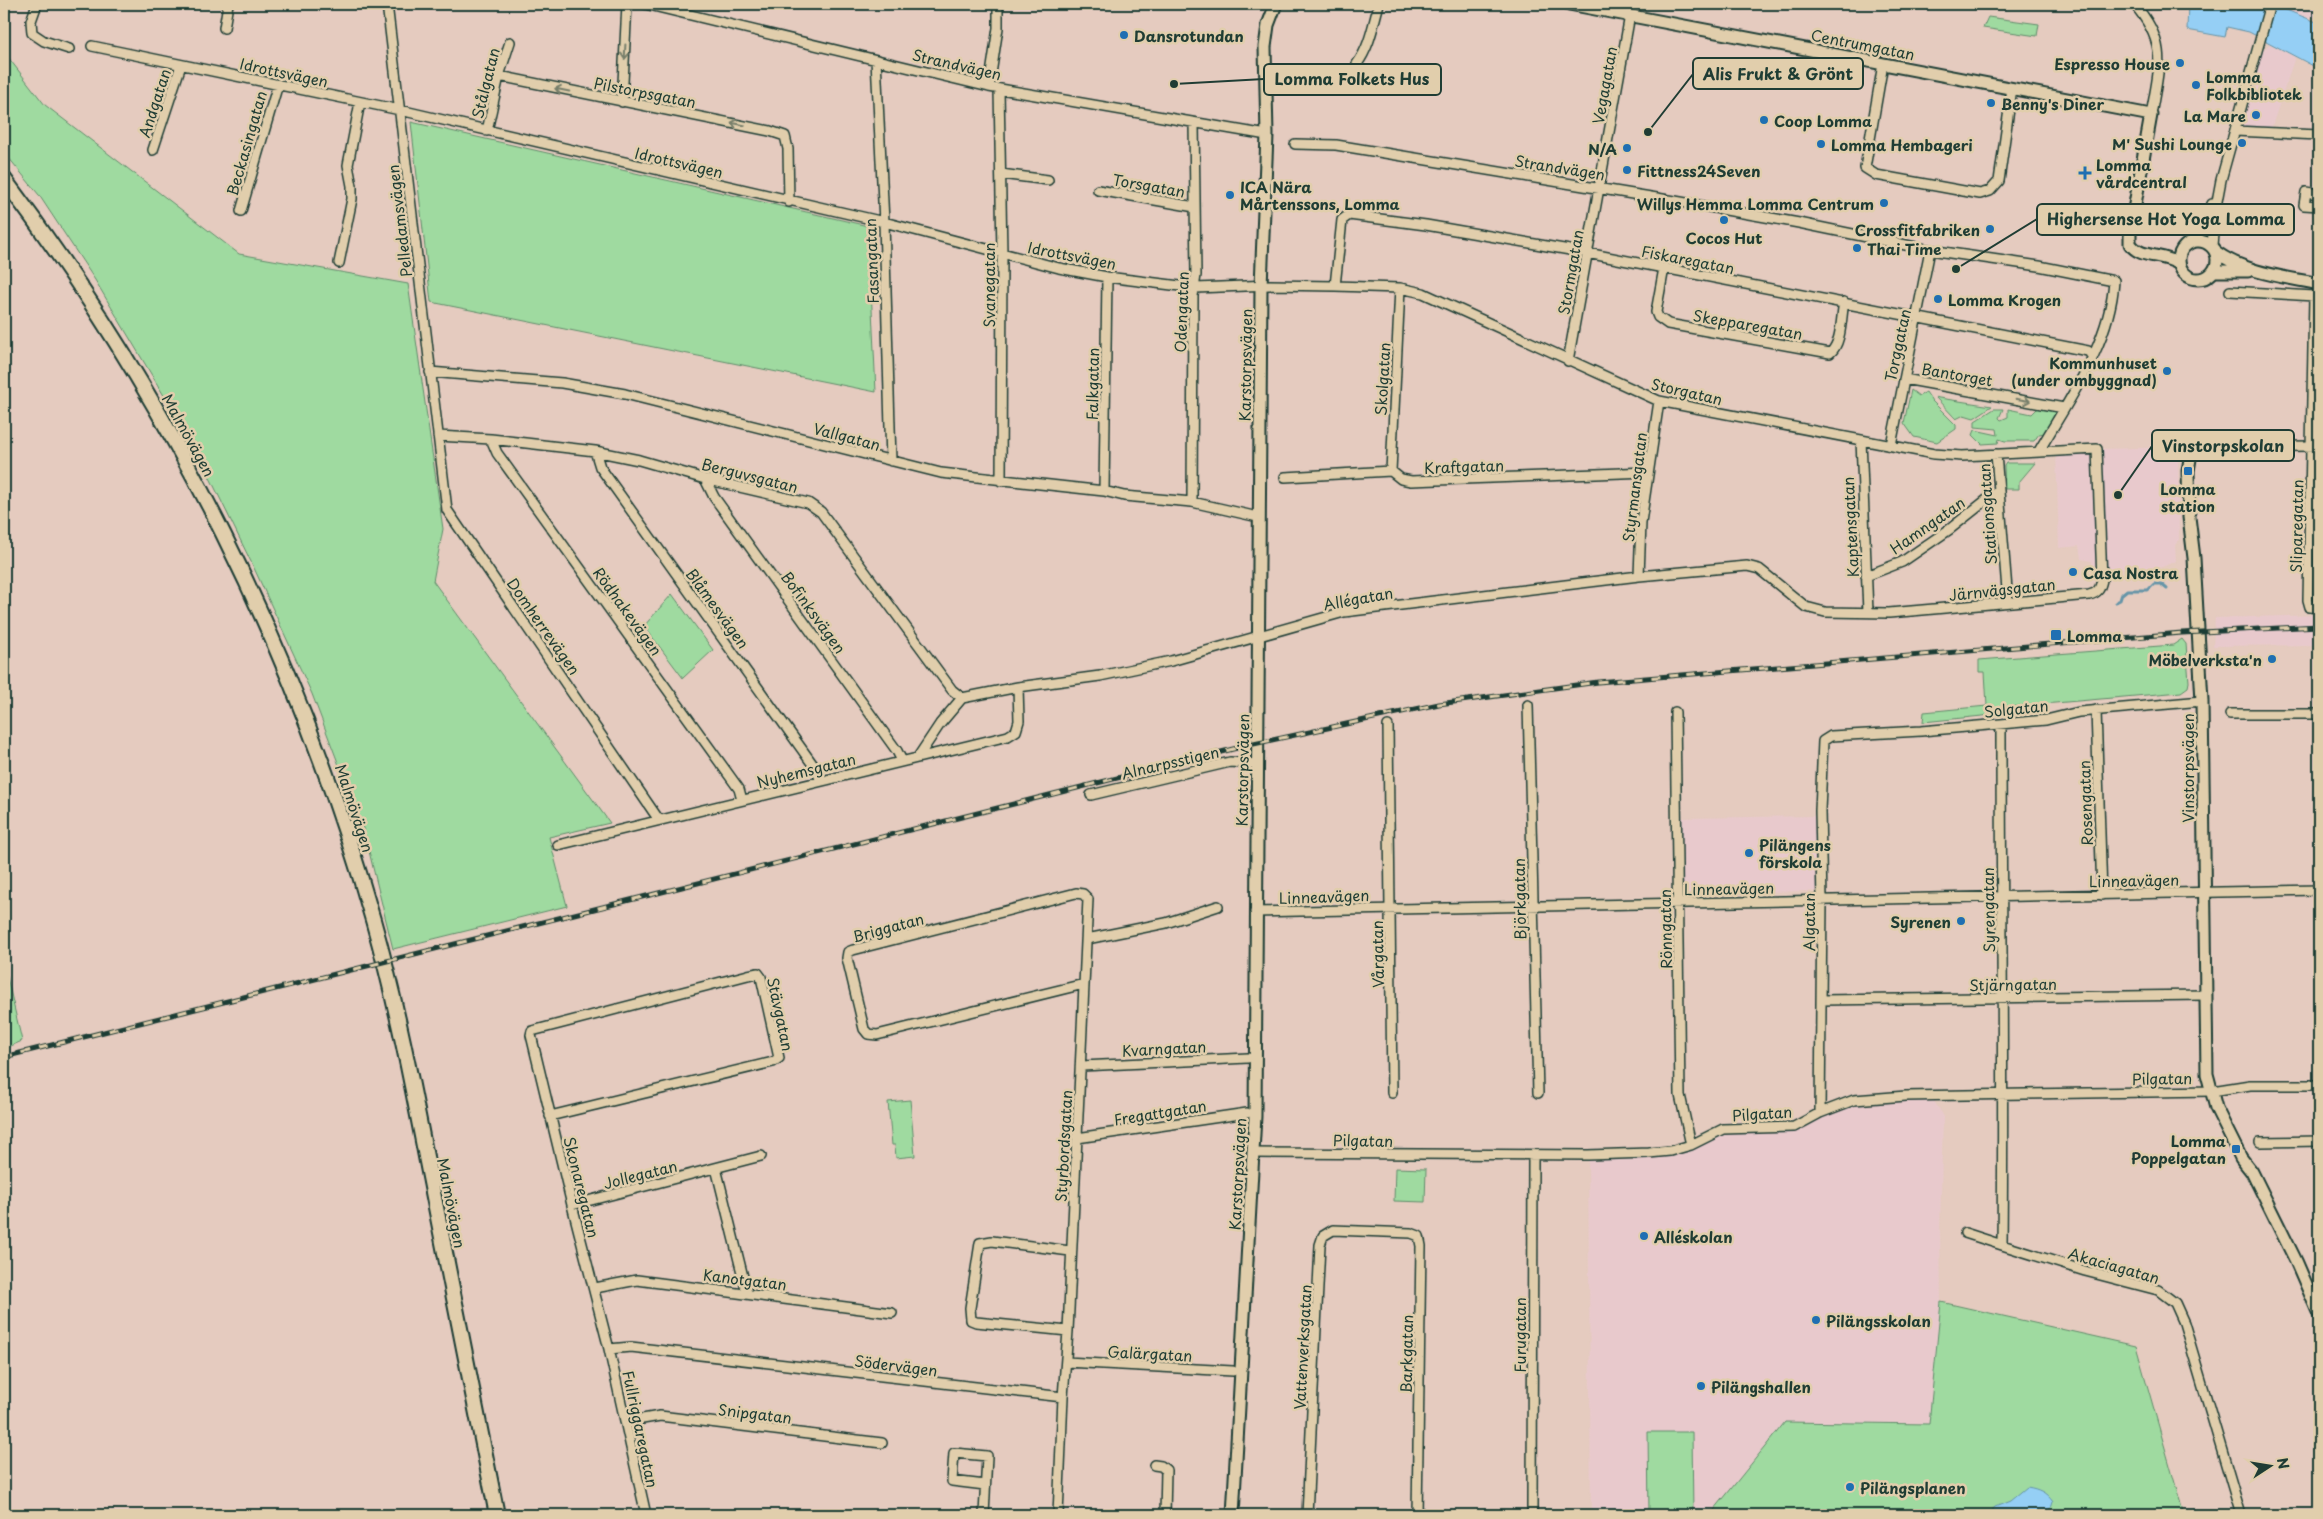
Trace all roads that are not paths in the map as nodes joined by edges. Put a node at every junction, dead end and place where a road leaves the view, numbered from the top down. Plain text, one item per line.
1 (37, 4) edge
2 (228, 4) edge
3 (387, 4) edge
4 (627, 4) edge
5 (645, 4) edge
6 (998, 4) edge
7 (1276, 4) edge
8 (1379, 4) edge
9 (1569, 4) edge
10 (2270, 4) edge
11 (2135, 5) edge
12 (1630, 15) junction
13 (224, 28) dead end
14 (510, 42) dead end
15 (92, 46) dead end
16 (69, 49) dead end
17 (876, 60) junction
18 (1357, 64) dead end
19 (1883, 64) junction
20 (181, 65) junction
21 (499, 76) junction
22 (278, 84) junction
23 (994, 88) junction
24 (2012, 88) junction
25 (360, 102) junction
26 (622, 102) junction
27 (400, 110) junction
28 (2151, 115) junction
29 (1194, 123) junction
30 (487, 131) junction
31 (2235, 131) junction
32 (1267, 135) junction
33 (2319, 135) edge
34 (1295, 144) dead end
35 (153, 150) dead end
36 (1001, 174) junction
37 (4, 179) edge
38 (1048, 180) dead end
39 (2221, 180) junction
40 (1599, 188) junction
41 (1098, 190) dead end
42 (2319, 194) edge
43 (789, 202) junction
44 (2319, 206) edge
45 (1195, 207) junction
46 (241, 211) dead end
47 (884, 222) junction
48 (2193, 240) junction
49 (2214, 249) junction
50 (1930, 250) junction
51 (2181, 250) junction
52 (1587, 253) junction
53 (1002, 254) junction
54 (2158, 255) junction
55 (339, 263) dead end
56 (2179, 264) junction
57 (1664, 268) junction
58 (2215, 271) junction
59 (2257, 271) junction
60 (1107, 277) junction
61 (2319, 284) edge
62 (1261, 286) junction
63 (1335, 286) junction
64 (1196, 288) junction
65 (1400, 288) junction
66 (2230, 291) dead end
67 (1844, 302) junction
68 (1917, 318) junction
69 (2092, 356) junction
70 (1568, 361) junction
71 (430, 372) junction
72 (1904, 379) junction
73 (1659, 401) junction
74 (2064, 408) junction
75 (438, 436) junction
76 (490, 439) junction
77 (1861, 440) junction
78 (1891, 445) junction
79 (2316, 446) edge
80 (2192, 447) joint
81 (2097, 449) joint
82 (595, 451) junction
83 (2039, 451) junction
84 (1996, 454) junction
85 (890, 461) junction
86 (1391, 471) junction
87 (1648, 472) junction
88 (1285, 477) dead end
89 (705, 478) junction
90 (1001, 481) junction
91 (1999, 490) junction
92 (1104, 491) junction
93 (1192, 502) junction
94 (1258, 516) junction
95 (1639, 576) junction
96 (1866, 576) junction
97 (2008, 602) junction
98 (2315, 608) edge
99 (1825, 612) joint
100 (1868, 612) junction
101 (1257, 637) junction
102 (1018, 687) junction
103 (962, 698) junction
104 (2202, 701) junction
105 (1528, 705) dead end
106 (2096, 710) junction
107 (1674, 712) dead end
108 (2230, 714) dead end
109 (2319, 714) edge
110 (2001, 724) junction
111 (1388, 726) dead end
112 (1831, 736) joint
113 (918, 757) junction
114 (902, 761) junction
115 (1256, 764) junction
116 (821, 781) junction
117 (1091, 795) dead end
118 (742, 800) junction
119 (659, 820) junction
120 (558, 844) dead end
121 (2319, 890) edge
122 (2204, 892) junction
123 (2102, 895) junction
124 (1086, 896) joint
125 (2001, 897) junction
126 (1822, 900) junction
127 (1679, 903) junction
128 (1533, 905) junction
129 (1218, 906) dead end
130 (1390, 908) junction
131 (1256, 912) junction
132 (1087, 939) junction
133 (1084, 984) junction
134 (2206, 994) junction
135 (2003, 998) junction
136 (1821, 1000) junction
137 (532, 1031) joint
138 (1248, 1058) dead end
139 (1082, 1066) junction
140 (2319, 1085) edge
141 (2212, 1091) junction
142 (1392, 1093) dead end
143 (1538, 1093) dead end
144 (2004, 1095) junction
145 (1247, 1113) dead end
146 (1820, 1113) junction
147 (550, 1116) junction
148 (1077, 1138) junction
149 (2319, 1141) edge
150 (2260, 1142) dead end
151 (1691, 1145) junction
152 (1253, 1153) junction
153 (1533, 1155) junction
154 (761, 1156) dead end
155 (716, 1168) junction
156 (572, 1205) junction
157 (1377, 1232) joint
158 (1965, 1233) dead end
159 (2002, 1245) junction
160 (1070, 1251) junction
161 (595, 1288) junction
162 (747, 1293) junction
163 (892, 1313) dead end
164 (2319, 1314) edge
165 (1068, 1331) junction
166 (609, 1349) junction
167 (1066, 1362) junction
168 (1233, 1371) dead end
169 (1063, 1397) junction
170 (625, 1422) junction
171 (882, 1443) dead end
172 (1154, 1465) dead end
173 (985, 1485) junction
174 (497, 1515) edge
175 (646, 1515) edge
176 (984, 1515) edge
177 (1058, 1515) edge
178 (1165, 1515) edge
179 (1232, 1515) edge
180 (1307, 1515) edge
181 (1417, 1515) edge
182 (1532, 1515) edge
183 (2241, 1515) edge

1 - 16 street
2 - 13 street
3 - 27 street, Pelledamsvägen
4 -> 26 street
5 - 17 street, Strandvägen
6 - 23 street, Svanegatan
7 - 32 street, Karstorpsvägen
8 - 18 street
9 - 12 street, Centrumgatan
10 - 31 street
11 - 28 street
12 - 19 street, Centrumgatan
12 - 40 street, Vegagatan
14 - 21 street, Stålgatan
15 - 20 street, Idrottsvägen
17 - 23 street, Strandvägen
17 - 47 street, Fasangatan
19 - 24 street, Centrumgatan
19 - 24 street
20 - 22 street, Idrottsvägen
20 - 35 street, Andgatan
26 -> 21 street, Pilstorpsgatan
21 - 30 street, Stålgatan
22 - 25 street, Idrottsvägen
22 - 46 street, Beckasingatan
23 - 29 street, Strandvägen
23 - 36 street, Svanegatan
24 - 28 street, Centrumgatan
25 - 27 street, Idrottsvägen
25 - 55 street
43 -> 26 street, Pilstorpsgatan
27 - 30 street, Idrottsvägen
27 - 71 street, Pelledamsvägen
28 - 54 street
29 - 32 street, Strandvägen
29 - 45 street, Odengatan
30 - 43 street, Idrottsvägen
31 - 33 street
31 - 39 street
32 - 62 street, Karstorpsvägen
34 - 40 street, Strandvägen
36 - 38 street
36 - 53 street, Svanegatan
37 - 174 main road, Malmövägen
39 - 48 street
39 - 49 street
40 - 50 street, Strandvägen
40 - 52 street, Stormgatan
41 - 45 street, Torsgatan
42 - 44 street
43 - 47 street, Idrottsvägen
45 - 64 street, Odengatan
47 - 53 street, Idrottsvägen
47 - 85 street, Fasangatan
48 - 49 street
48 - 51 street
49 - 58 street
49 - 59 street
50 - 68 street, Torggatan
50 - 69 street, Strandvägen
51 - 54 street
51 - 56 street
52 - 57 street, Fiskaregatan
52 - 63 street, Fiskaregatan
52 - 70 street, Stormgatan
53 - 60 street, Idrottsvägen
53 - 90 street, Svanegatan
54 - 56 street
56 - 58 street
57 - 67 street, Fiskaregatan
57 - 67 street, Skepparegatan
58 - 59 street
59 - 61 street
60 - 64 street, Idrottsvägen
60 - 92 street, Falkgatan
62 - 63 street, Storgatan
62 - 64 street, Idrottsvägen
62 - 94 street, Karstorpsvägen
63 - 65 street, Storgatan
64 - 93 street, Odengatan
65 - 70 street, Storgatan
65 - 86 street, Skolgatan
66 - 79 street, Sliparegatan
67 - 68 street, Fiskaregatan
68 - 69 street, Fiskaregatan
68 - 72 street, Torggatan
69 - 74 street
70 - 73 street, Storgatan
71 - 75 street, Pelledamsvägen
71 - 85 street, Vallgatan
72 -> 74 street, Bantorget
72 - 78 street, Torggatan
73 - 77 street, Storgatan
73 - 87 street, Styrmansgatan
74 - 83 street
75 - 76 street, Berguvsgatan
75 - 119 street, Domherrevägen
76 - 82 street, Berguvsgatan
76 - 118 street, Rödhakevägen
77 - 78 street, Storgatan
77 - 96 street, Kaptensgatan
78 - 84 street, Storgatan
79 - 80 street
79 - 98 street, Sliparegatan
80 - 104 street, Vinstorpsvägen
81 - 83 street, Storgatan
81 - 97 street, Järnvägsgatan
82 - 89 street, Berguvsgatan
82 - 116 street, Blåmesvägen
83 - 84 street, Storgatan
84 - 91 street, Stationsgatan
85 - 90 street, Vallgatan
86 - 87 street, Kraftgatan
86 - 88 street, Kraftgatan
87 - 95 street, Styrmansgatan
89 - 103 street, Berguvsgatan
89 - 114 street, Bofinksvägen
90 - 92 street, Vallgatan
91 - 96 street, Hamngatan
91 - 97 street, Stationsgatan
92 - 93 street, Vallgatan
93 - 94 street, Vallgatan
94 - 101 street, Karstorpsvägen
95 - 99 street, Allégatan
95 - 101 street, Allégatan
96 - 100 street, Kaptensgatan
97 - 100 street, Järnvägsgatan
99 - 100 street, Järnvägsgatan
101 - 102 street, Allégatan
101 - 115 street, Karstorpsvägen
102 - 103 street, Allégatan
102 - 113 street, Nyhemsgatan
103 - 113 street
104 - 106 street, Solgatan
104 - 122 street, Vinstorpsvägen
105 - 128 street, Björkgatan
106 - 110 street, Solgatan
106 - 123 street, Rosengatan
107 - 127 street, Rönngatan
108 - 109 street
110 - 112 street, Solgatan
110 - 125 street, Syrengatan
111 - 130 street, Vårgatan
112 - 126 street, Algatan
113 - 114 street, Nyhemsgatan
114 - 116 street, Nyhemsgatan
115 - 117 street, Alnarpsstigen
115 - 131 street, Karstorpsvägen
116 - 118 street, Nyhemsgatan
118 - 119 street, Nyhemsgatan
119 - 120 street, Nyhemsgatan
121 - 122 street, Linneavägen
122 - 123 street, Linneavägen
122 - 134 street, Vinstorpsvägen
123 - 125 street, Linneavägen
124 - 132 street, Styrbordsgatan
124 - 133 street, Briggatan
125 - 126 street, Linneavägen
125 - 135 street, Syrengatan
126 - 127 street, Linneavägen
126 - 136 street, Algatan
127 - 128 street, Linneavägen
127 - 151 street, Rönngatan
128 - 130 street, Linneavägen
128 - 143 street, Björkgatan
129 - 132 street
130 - 131 street, Linneavägen
130 - 142 street, Vårgatan
131 - 152 street, Karstorpsvägen
132 - 133 street, Styrbordsgatan
133 - 139 street, Styrbordsgatan
134 - 135 street, Stjärngatan
134 - 141 street, Vinstorpsvägen
135 - 136 street, Stjärngatan
135 - 144 street, Syrengatan
136 - 146 street, Algatan
137 - 147 street, Skonaregatan
137 - 147 street, Stävgatan
138 - 139 street, Kvarngatan
139 - 148 street, Styrbordsgatan
140 - 141 street, Pilgatan
141 - 144 street, Pilgatan
141 - 164 street, Vinstorpsvägen
144 - 146 street, Pilgatan
144 - 159 street
145 - 148 street, Fregattgatan
146 - 151 street, Pilgatan
147 - 156 street, Skonaregatan
148 - 160 street, Styrbordsgatan
149 - 150 street
151 - 153 street, Pilgatan
152 - 153 street, Pilgatan
152 - 179 street, Karstorpsvägen
153 - 182 street, Furugatan
154 - 155 street, Jollegatan
155 - 156 street, Jollegatan
155 - 162 street
156 - 161 street, Skonaregatan
157 - 180 street, Vattenverksgatan
157 - 181 street, Barkgatan
158 - 159 street, Akaciagatan
159 - 183 street, Akaciagatan
160 - 165 street, Styrbordsgatan
160 - 165 street
161 - 162 street, Kanotgatan
161 - 166 street, Skonaregatan
162 - 163 street, Kanotgatan
165 - 167 street, Styrbordsgatan
166 - 169 street, Södervägen
166 - 170 street, Fullriggaregatan
167 - 168 street, Galärgatan
167 - 169 street, Styrbordsgatan
169 - 177 street
170 - 171 street, Snipgatan
170 - 175 street, Fullriggaregatan
172 - 178 street
173 - 173 street
173 - 176 street

